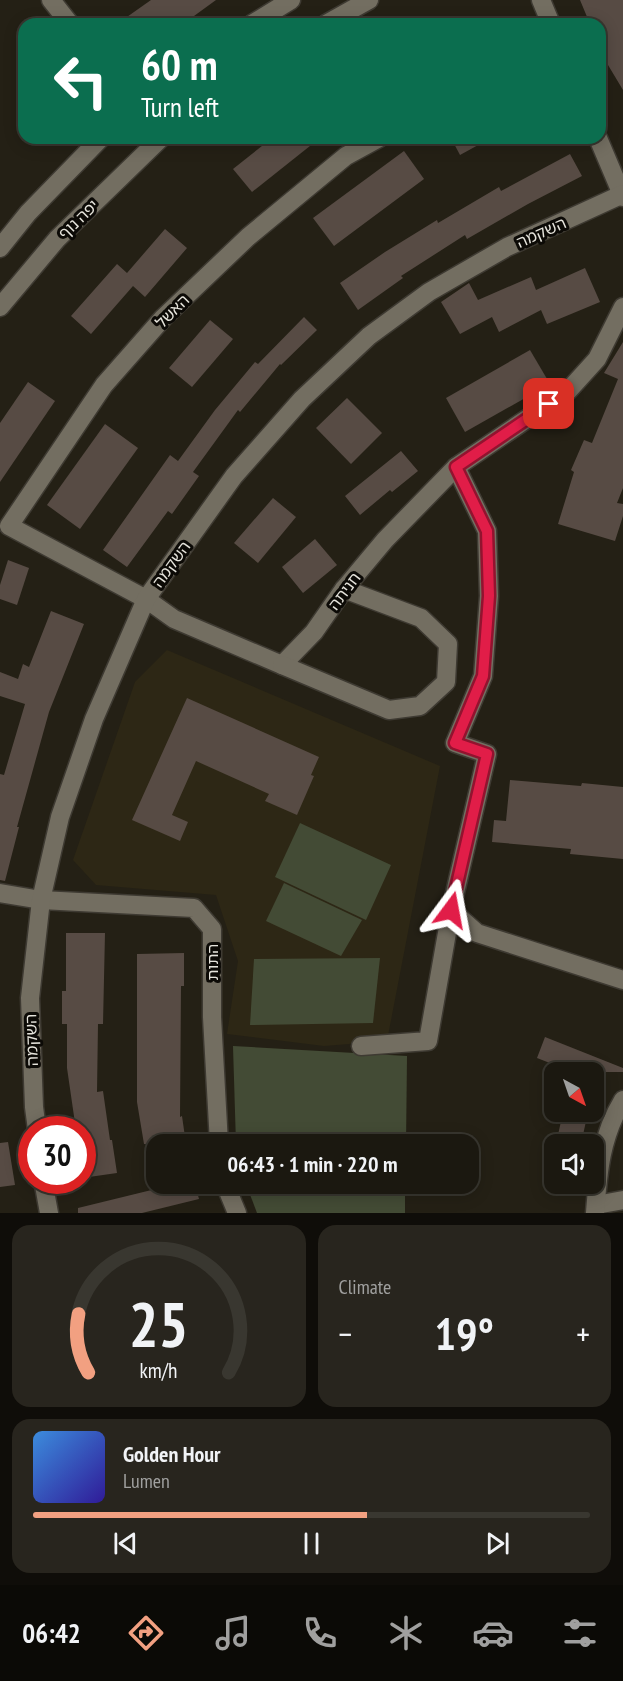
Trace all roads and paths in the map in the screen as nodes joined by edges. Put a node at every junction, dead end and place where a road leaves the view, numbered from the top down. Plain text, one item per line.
1 (51, 0) edge
2 (291, 0) edge
3 (369, 0) edge
4 (541, 0) edge
5 (65, 18) edge
6 (262, 18) edge
7 (337, 18) edge
8 (548, 18) edge
9 (95, 144) edge
10 (155, 144) edge
11 (368, 144) edge
12 (601, 144) edge
13 (623, 195) edge
14 (0, 249) edge
15 (0, 307) edge
16 (623, 307) edge
17 (456, 467) junction
18 (344, 589) junction
19 (146, 599) junction
20 (282, 665) junction
21 (0, 893) edge
22 (41, 900) junction
23 (451, 910) junction
24 (623, 980) edge
25 (361, 1046) dead end
26 (623, 1100) edge
27 (35, 1116) edge
28 (218, 1134) edge
29 (46, 1194) edge
30 (229, 1194) edge
31 (623, 1200) edge
32 (596, 1209) edge
33 (49, 1213) edge
34 (237, 1213) edge

1 - 5 street
2 - 6 street
3 - 7 street
4 - 8 street
9 - 14 street
10 - 15 street, יפה נוף
11 - 19 street, האשל
12 - 13 street
13 - 19 street, השקמה
16 - 17 street, חניתה
17 - 18 street, חניתה
17 - 23 street
18 - 20 street, חניתה
18 - 20 street
19 - 20 street
19 - 22 street, השקמה
21 - 22 street, התות
22 - 27 street, השקמה
22 - 28 street, התות
23 - 24 street
23 - 25 street
26 - 32 street
29 - 33 street
30 - 34 street
31 - 32 street

